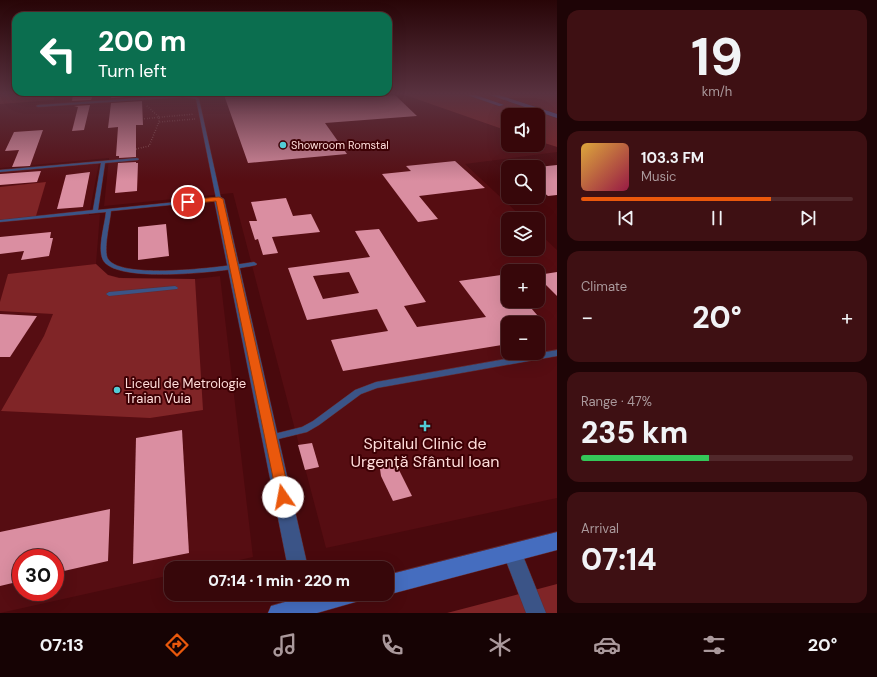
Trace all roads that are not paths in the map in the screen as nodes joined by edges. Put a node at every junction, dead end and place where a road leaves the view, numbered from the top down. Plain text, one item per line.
1 (202, 124) edge
2 (137, 158) dead end
3 (102, 162) junction
4 (0, 170) edge
5 (219, 199) junction
6 (110, 210) junction
7 (94, 212) junction
8 (0, 221) edge
9 (254, 264) dead end
10 (234, 267) junction
11 (175, 288) dead end
12 (109, 294) dead end
13 (557, 353) edge
14 (270, 438) junction
15 (557, 541) edge
16 (512, 553) junction
17 (296, 561) edge
18 (394, 583) edge
19 (303, 601) edge
20 (278, 613) edge
21 (536, 613) edge

1 - 5 lane
2 - 3 lane
3 - 4 lane
3 - 7 lane
5 - 6 lane
5 - 10 street
6 - 7 lane
6 - 10 lane
7 - 8 lane
9 - 10 lane
10 - 14 street
11 - 12 lane
13 - 14 lane
14 - 17 street
15 - 16 main road
16 - 18 main road
16 - 21 street
19 - 20 main road

